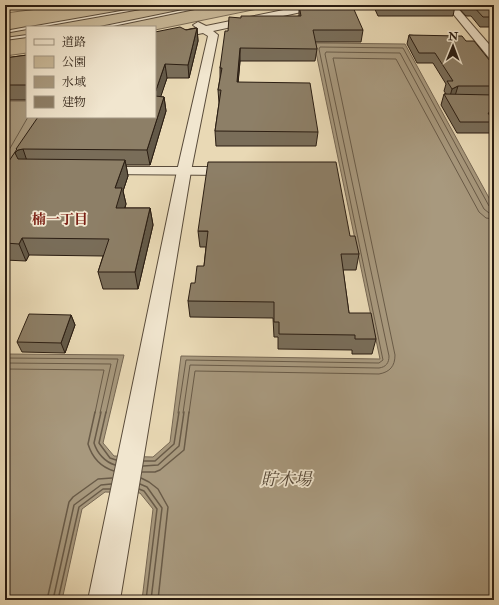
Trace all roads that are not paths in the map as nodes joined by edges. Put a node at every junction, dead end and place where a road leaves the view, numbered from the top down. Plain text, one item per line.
1 (161, 5) edge
2 (212, 5) edge
3 (295, 5) edge
4 (320, 5) edge
5 (450, 5) edge
6 (38, 26) edge
7 (107, 26) edge
8 (201, 27) junction
9 (26, 28) edge
10 (5, 32) edge
11 (156, 34) edge
12 (26, 36) edge
13 (5, 39) edge
14 (156, 40) edge
15 (494, 57) edge
16 (98, 170) edge
17 (184, 171) junction
18 (239, 171) edge
19 (104, 600) edge

1 - 6 lane
2 - 7 lane
3 - 8 street
4 - 8 street
5 - 15 street
8 - 11 street
8 - 14 street
8 - 17 street
9 - 10 lane
12 - 13 lane
16 - 17 street
17 - 18 street
17 - 19 street

